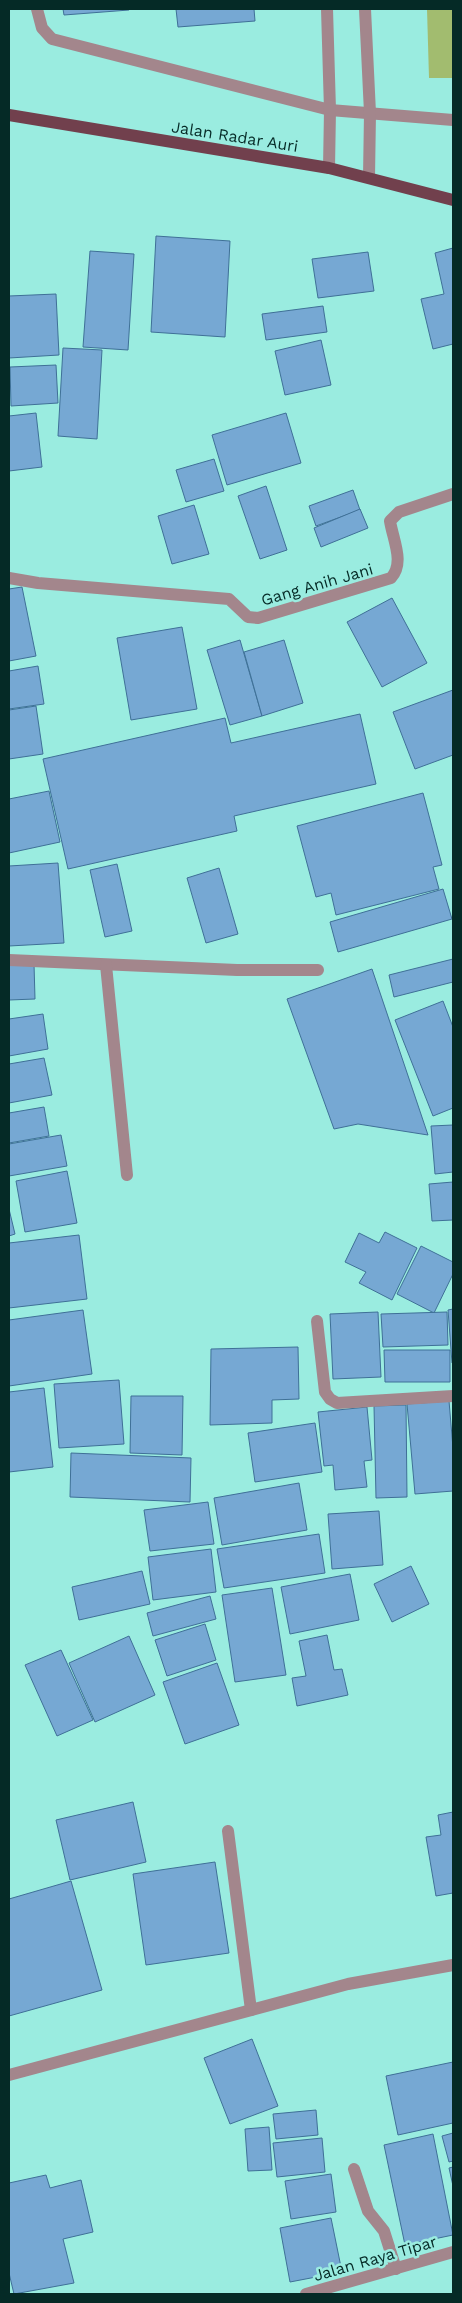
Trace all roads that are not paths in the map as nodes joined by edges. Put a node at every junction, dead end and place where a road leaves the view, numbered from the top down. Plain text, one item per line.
1 (37, 9) edge
2 (327, 9) edge
3 (365, 9) edge
4 (330, 110) junction
5 (370, 113) junction
6 (9, 115) edge
7 (453, 120) edge
8 (329, 168) junction
9 (369, 177) junction
10 (453, 200) edge
11 (453, 494) edge
12 (9, 578) edge
13 (9, 960) edge
14 (106, 965) junction
15 (318, 970) dead end
16 (127, 1175) dead end
17 (317, 1321) dead end
18 (453, 1396) edge
19 (228, 1831) dead end
20 (453, 1965) edge
21 (251, 2010) junction
22 (9, 2076) edge
23 (354, 2169) dead end
24 (453, 2252) edge
25 (396, 2269) junction
26 (306, 2294) edge

1 - 4 street
2 - 4 street
3 - 5 street
4 - 5 street
4 - 8 street
5 - 7 street
5 - 9 street
6 - 8 main road, Jalan Radar Auri
8 - 9 main road, Jalan Radar Auri
9 - 10 main road, Jalan Radar Auri
11 - 12 street, Gang Anih Jani
13 - 14 street
14 - 15 street
14 - 16 street
17 - 18 street
19 - 21 street
20 - 21 street
21 - 22 street
23 - 25 street
24 - 25 street, Jalan Raya Tipar
25 - 26 street, Jalan Raya Tipar

